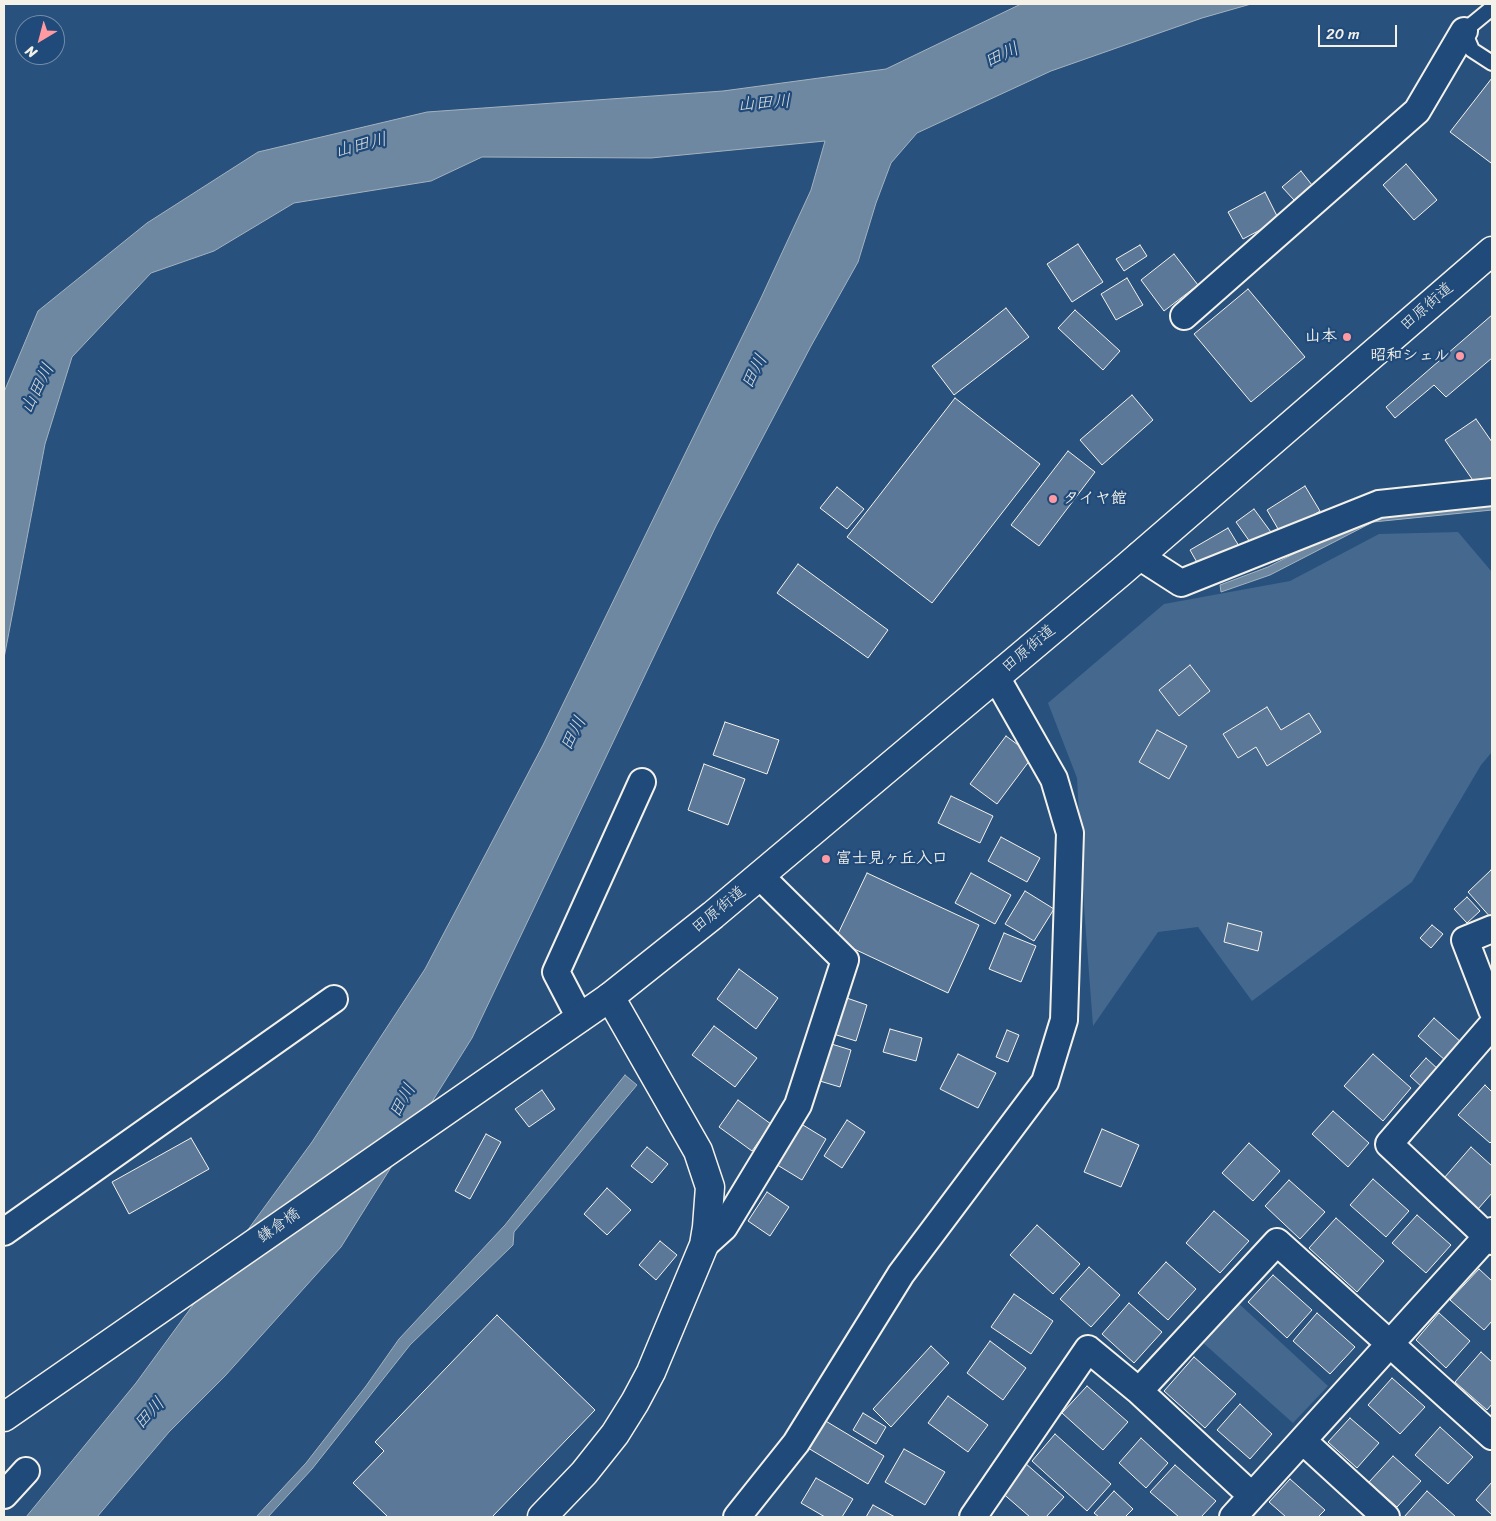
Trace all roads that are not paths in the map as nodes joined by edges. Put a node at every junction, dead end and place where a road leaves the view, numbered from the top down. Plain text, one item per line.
1 (1492, 8) edge
2 (1464, 31) junction
3 (1492, 62) edge
4 (1492, 251) edge
5 (1184, 316) dead end
6 (1492, 492) edge
7 (1139, 556) junction
8 (996, 677) junction
9 (642, 782) dead end
10 (760, 876) junction
11 (1492, 929) edge
12 (610, 997) junction
13 (334, 999) dead end
14 (1492, 1010) edge
15 (580, 1018) junction
16 (1492, 1025) edge
17 (554, 1035) joint
18 (4, 1232) edge
19 (1491, 1236) edge
20 (704, 1245) junction
21 (1392, 1344) junction
22 (1139, 1391) junction
23 (4, 1417) edge
24 (1492, 1436) edge
25 (1303, 1441) junction
26 (26, 1471) dead end
27 (4, 1495) edge
28 (1252, 1496) junction
29 (980, 1514) edge
30 (542, 1517) edge
31 (738, 1517) edge
32 (1233, 1517) edge
33 (1386, 1517) edge

1 - 2 lane
2 - 3 lane
2 - 5 street
4 - 7 main road, 田原街道
6 - 7 street
7 - 8 main road, 田原街道
8 - 10 main road, 田原街道
8 - 31 street
9 - 15 street
10 - 12 main road, 田原街道
10 - 20 street
11 - 14 street
12 - 15 main road, 田原街道
12 - 20 main road
13 - 18 street
15 - 17 main road, 田原街道
16 - 19 street
17 - 23 main road, 鎌倉橋
19 - 21 street
20 - 30 main road
21 - 22 street
21 - 24 street
21 - 25 street
22 - 28 street
22 - 29 street
25 - 28 street
25 - 33 street
26 - 27 street
28 - 32 street

